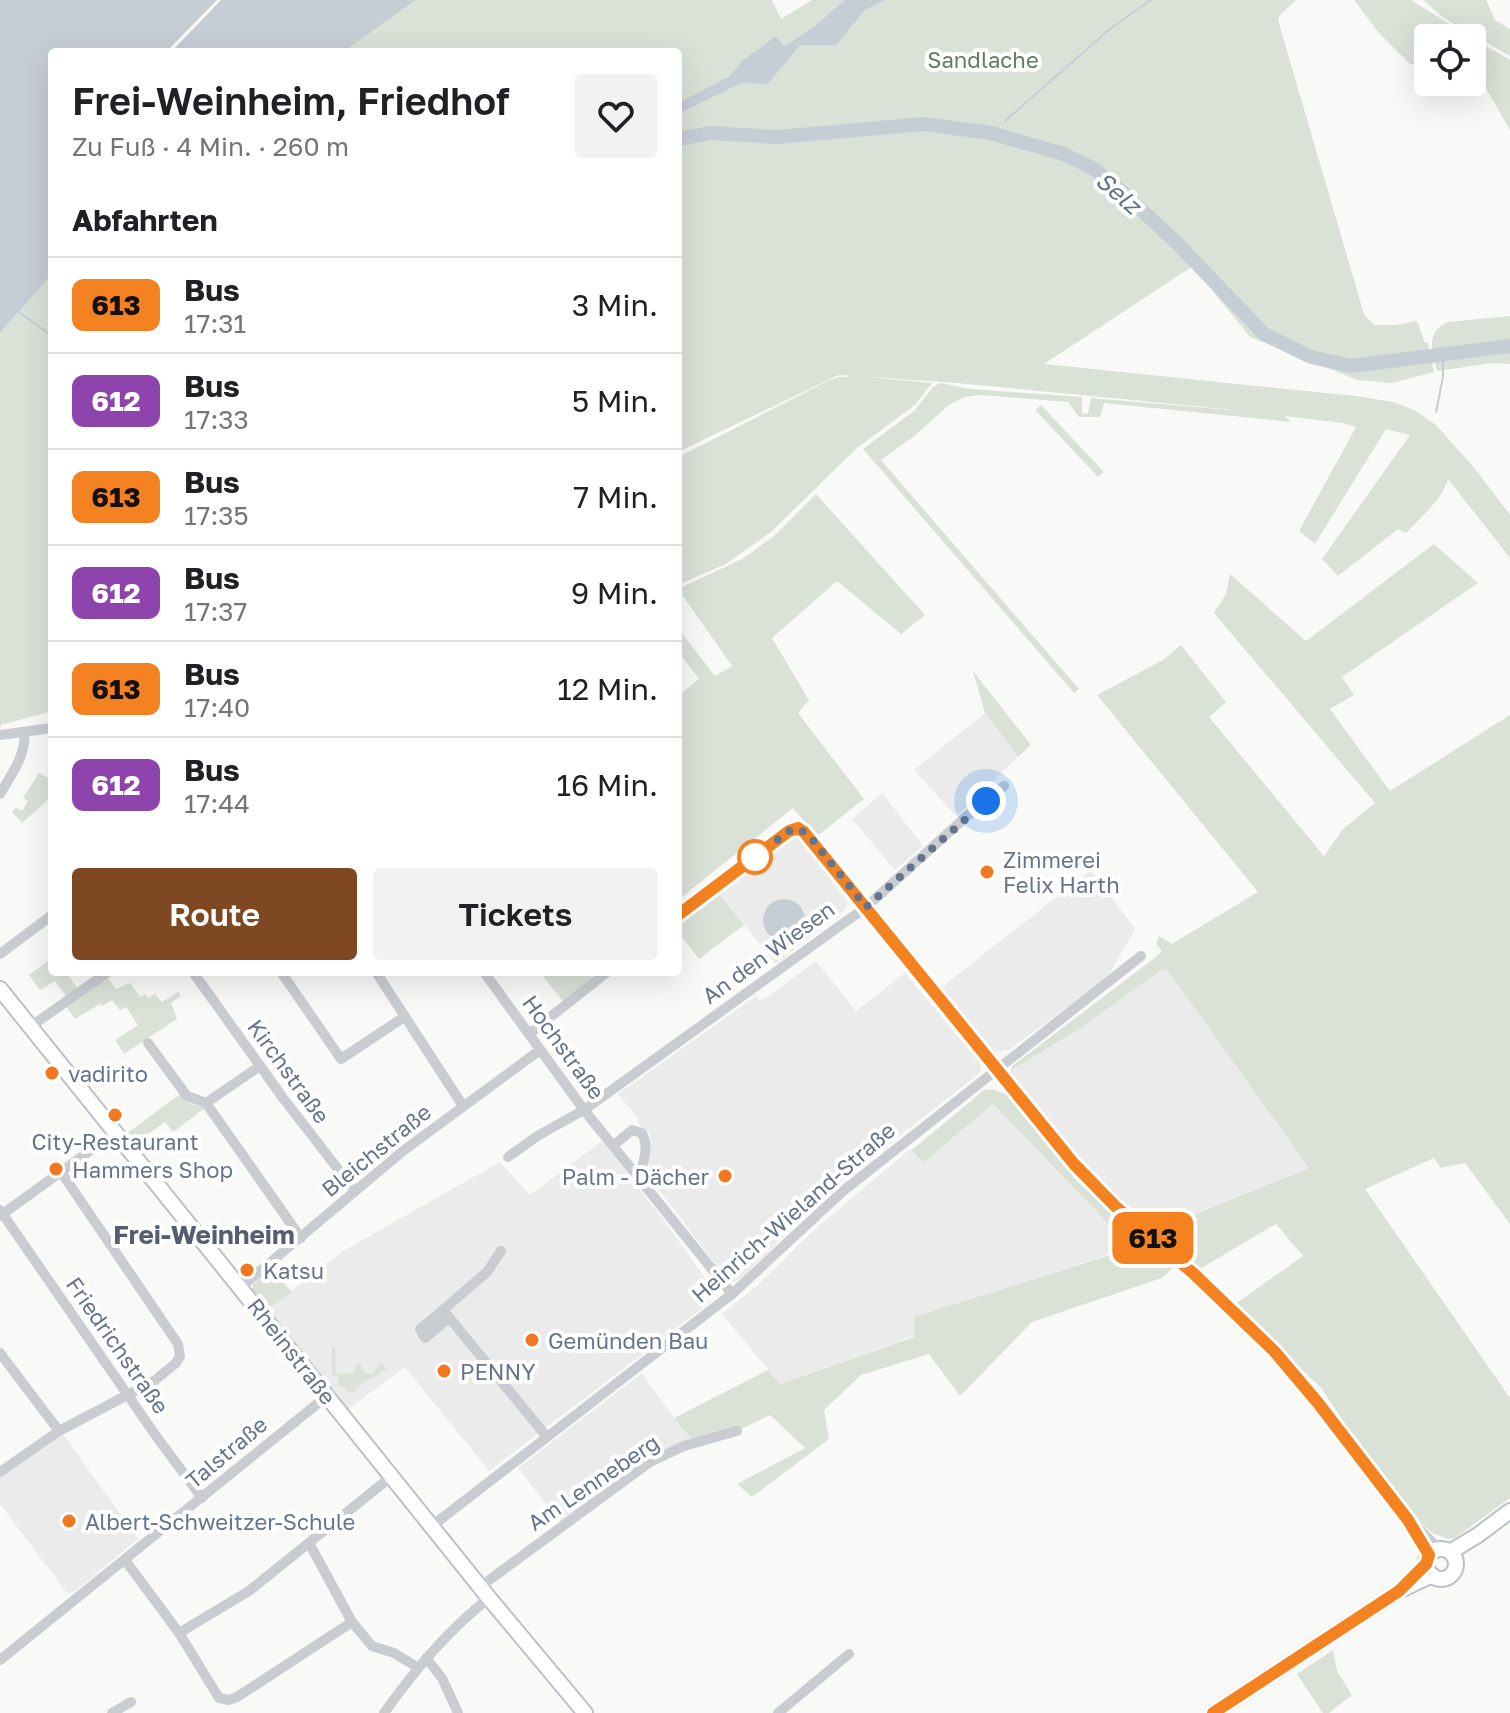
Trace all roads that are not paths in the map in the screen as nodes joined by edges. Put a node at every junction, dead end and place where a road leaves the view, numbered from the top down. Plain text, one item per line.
1 (48, 729) edge
2 (24, 732) junction
3 (0, 735) edge
4 (1004, 786) dead end
5 (0, 794) edge
6 (866, 907) junction
7 (682, 913) edge
8 (48, 918) edge
9 (0, 954) edge
10 (1141, 956) dead end
11 (102, 976) edge
12 (196, 976) edge
13 (284, 976) edge
14 (378, 976) edge
15 (487, 976) edge
16 (600, 976) edge
17 (0, 989) edge
18 (404, 1017) junction
19 (30, 1027) junction
20 (529, 1034) junction
21 (148, 1043) dead end
22 (540, 1050) junction
23 (260, 1066) junction
24 (997, 1069) junction
25 (206, 1103) junction
26 (463, 1106) junction
27 (584, 1110) junction
28 (116, 1132) junction
29 (614, 1145) junction
30 (508, 1157) dead end
31 (61, 1172) junction
32 (639, 1176) junction
33 (355, 1191) junction
34 (1, 1213) edge
35 (301, 1238) junction
36 (501, 1251) dead end
37 (241, 1287) junction
38 (732, 1294) junction
39 (0, 1353) edge
40 (127, 1394) junction
41 (327, 1396) junction
42 (59, 1431) junction
43 (737, 1431) dead end
44 (547, 1437) junction
45 (0, 1472) edge
46 (392, 1476) junction
47 (202, 1498) junction
48 (1510, 1511) edge
49 (432, 1526) junction
50 (309, 1543) junction
51 (1438, 1559) junction
52 (125, 1560) junction
53 (485, 1592) junction
54 (352, 1622) junction
55 (179, 1633) junction
56 (849, 1654) dead end
57 (426, 1658) junction
58 (0, 1660) edge
59 (417, 1667) junction
60 (131, 1702) dead end
61 (112, 1713) edge
62 (384, 1713) edge
63 (458, 1713) edge
64 (585, 1713) edge
65 (778, 1713) edge
66 (1213, 1713) edge

1 - 2 street
2 - 3 street
2 - 5 street
4 - 6 street, An den Wiesen
6 - 7 street
6 - 24 street
6 - 27 street, An den Wiesen
8 - 9 street
10 - 24 street, Heinrich-Wieland-Straße
11 - 19 street
12 - 23 street, Kirchstraße
13 - 18 street
14 - 18 street
15 - 20 street, Hochstraße
16 - 20 street
17 - 19 street, Rheinstraße
18 - 26 street
19 - 28 street, Rheinstraße
20 - 22 street, Hochstraße
21 - 25 street
22 - 26 street, Bleichstraße
22 - 27 street, Hochstraße
23 - 25 street
23 - 33 street, Kirchstraße
24 - 38 street, Heinrich-Wieland-Straße
24 - 51 street
25 - 35 street
26 - 33 street, Bleichstraße
27 - 29 street, Hochstraße
27 - 30 street, An den Wiesen
28 - 31 street
28 - 37 street, Rheinstraße
29 - 32 street, Hochstraße
29 - 32 street
31 - 34 street
31 - 40 street
32 - 38 street, Hochstraße
33 - 35 street, Bleichstraße
34 - 40 street, Friedrichstraße
35 - 37 street, Bleichstraße
36 - 44 street
37 - 41 street, Rheinstraße
38 - 44 street, Heinrich-Wieland-Straße
39 - 42 street
40 - 42 street
40 - 47 street, Friedrichstraße
41 - 46 street, Rheinstraße
41 - 47 street, Talstraße
42 - 45 street
43 - 53 street, Am Lenneberg
44 - 49 street, Heinrich-Wieland-Straße
46 - 49 street, Rheinstraße
46 - 50 street
47 - 52 street, Talstraße
48 - 51 street
49 - 53 street, Rheinstraße
50 - 54 street
50 - 55 street
51 - 66 street
52 - 55 street
52 - 58 street, Talstraße
53 - 57 street, Am Lenneberg
53 - 64 street, Rheinstraße
54 - 55 street
54 - 59 street
56 - 65 street
57 - 59 street, Am Lenneberg
57 - 63 street
59 - 62 street, Am Lenneberg
60 - 61 street

